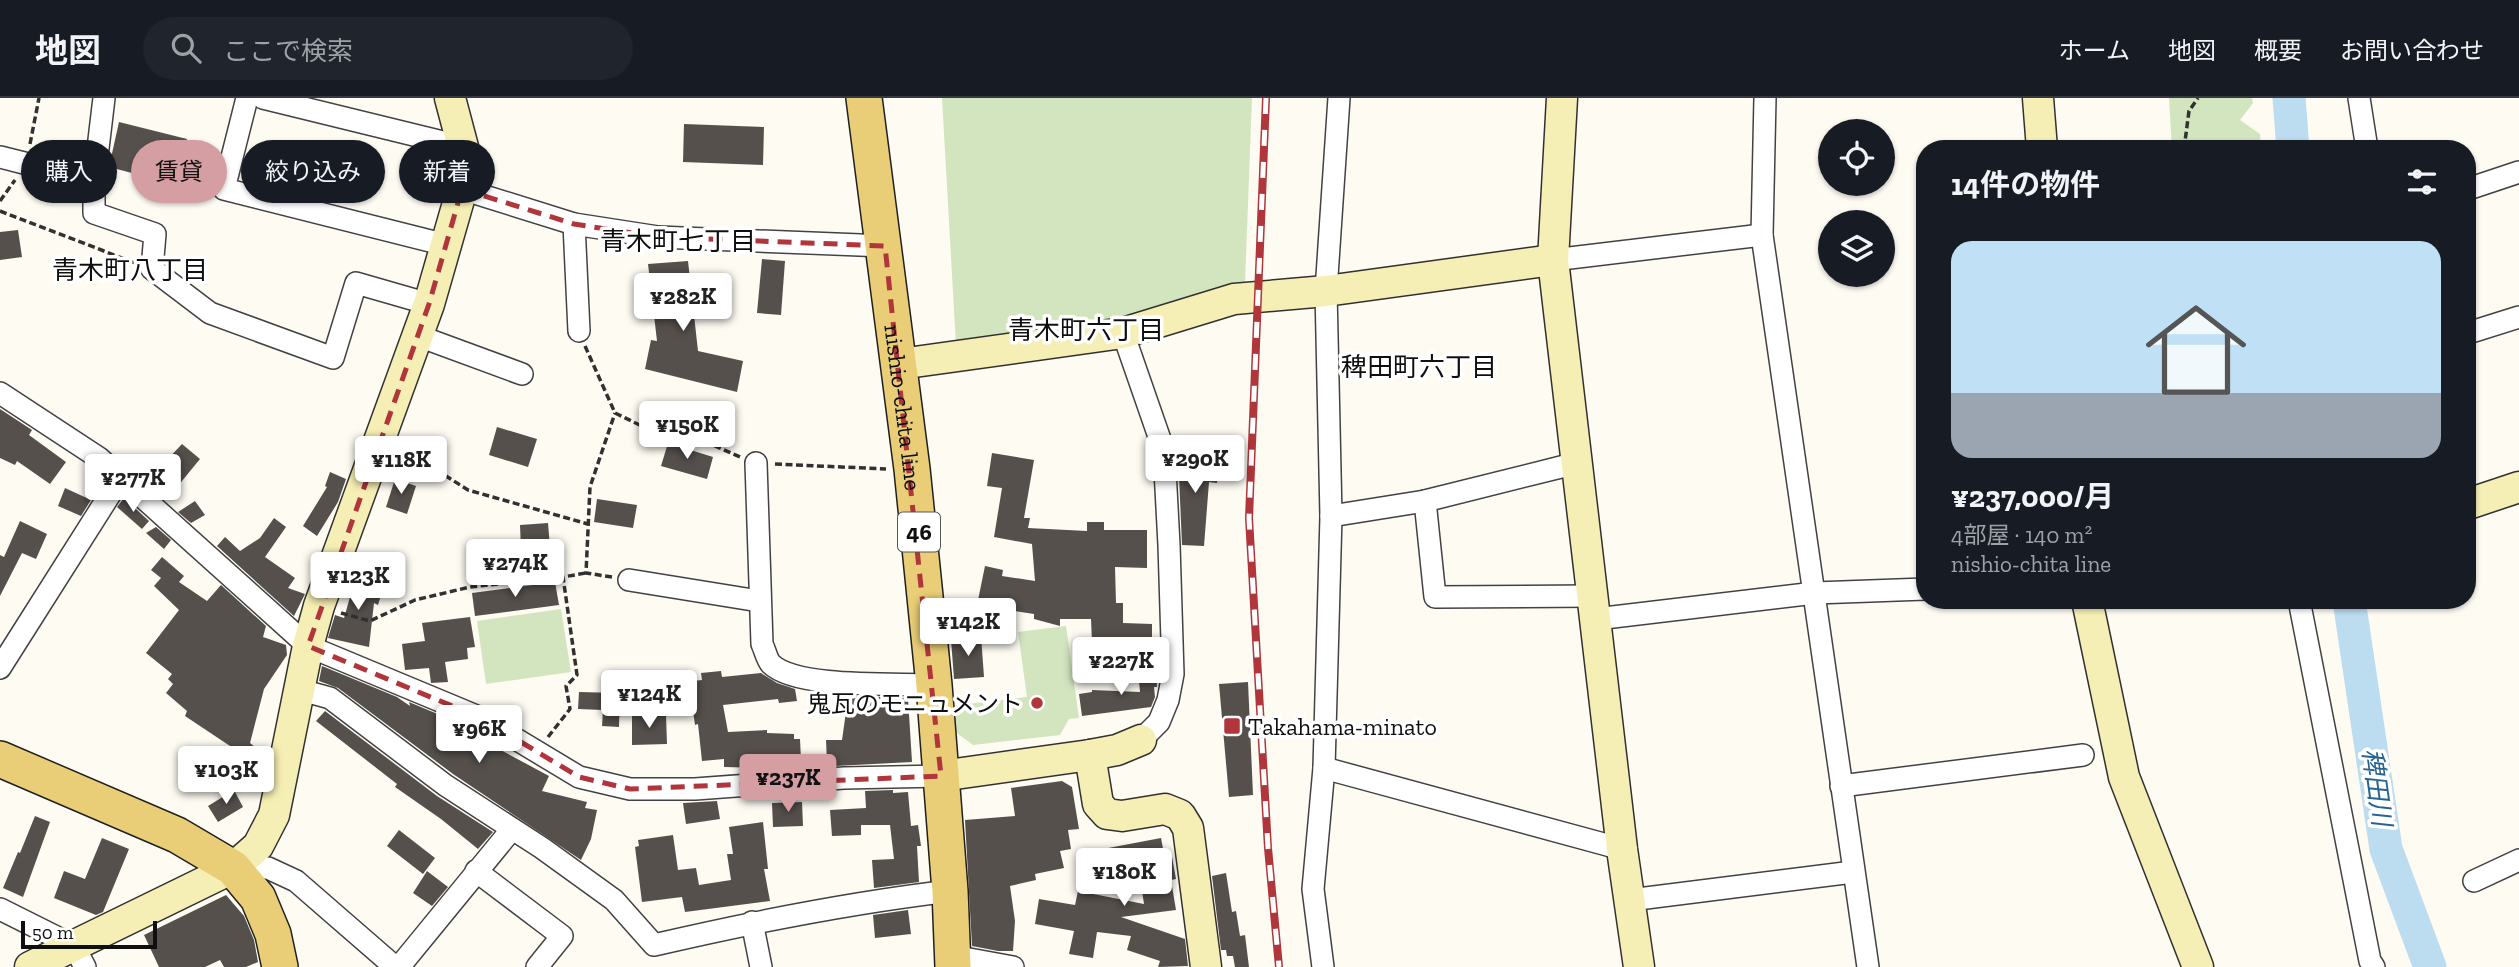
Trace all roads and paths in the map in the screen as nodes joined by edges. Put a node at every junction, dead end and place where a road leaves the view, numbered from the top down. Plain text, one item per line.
1 (39, 98) edge
2 (104, 98) edge
3 (247, 98) edge
4 (263, 98) edge
5 (450, 98) edge
6 (864, 98) edge
7 (1339, 98) edge
8 (1562, 98) edge
9 (1765, 98) edge
10 (2038, 98) edge
11 (2198, 98) edge
12 (2359, 98) edge
13 (29, 140) edge
14 (434, 140) edge
15 (461, 140) edge
16 (2041, 140) edge
17 (2185, 140) edge
18 (2366, 140) edge
19 (0, 157) edge
20 (21, 162) edge
21 (21, 169) edge
22 (2519, 172) edge
23 (2476, 186) edge
24 (495, 200) edge
25 (0, 201) edge
26 (458, 203) edge
27 (0, 211) edge
28 (574, 224) junction
29 (1762, 235) junction
30 (446, 245) junction
31 (885, 246) junction
32 (1553, 260) junction
33 (152, 269) junction
34 (1326, 291) junction
35 (429, 303) junction
36 (2519, 317) edge
37 (2476, 330) edge
38 (579, 331) joint
39 (1123, 333) junction
40 (416, 335) junction
41 (900, 364) junction
42 (522, 374) dead end
43 (0, 393) edge
44 (615, 413) junction
45 (374, 453) junction
46 (756, 463) junction
47 (1577, 463) junction
48 (912, 470) junction
49 (121, 477) junction
50 (2519, 487) edge
51 (1425, 501) junction
52 (2476, 501) edge
53 (1331, 516) junction
54 (588, 524) junction
55 (586, 573) junction
56 (563, 577) junction
57 (629, 580) joint
58 (1916, 589) edge
59 (1815, 593) junction
60 (760, 601) junction
61 (319, 606) junction
62 (1595, 607) junction
63 (2089, 609) edge
64 (2301, 609) edge
65 (308, 646) junction
66 (0, 668) edge
67 (934, 685) junction
68 (301, 690) junction
69 (1141, 740) joint
70 (1090, 755) junction
71 (2083, 755) dead end
72 (0, 759) edge
73 (1324, 768) junction
74 (565, 769) junction
75 (941, 776) junction
76 (1841, 786) junction
77 (512, 828) junction
78 (1622, 849) junction
79 (2519, 860) edge
80 (233, 868) junction
81 (476, 871) junction
82 (1853, 872) junction
83 (2474, 881) dead end
84 (950, 891) junction
85 (1630, 900) junction
86 (0, 909) edge
87 (752, 922) junction
88 (80, 956) edge
89 (953, 962) edge
90 (30, 967) edge
91 (280, 967) edge
92 (397, 967) edge
93 (537, 967) edge
94 (761, 967) edge
95 (1013, 967) edge
96 (1206, 967) edge
97 (1323, 967) edge
98 (1639, 967) edge
99 (1868, 967) edge
100 (2198, 967) edge
101 (2374, 967) edge

1 - 13 path
2 - 33 street
3 - 30 street
4 - 14 street
5 - 15 street
6 - 31 main road, nishio-chita line / 46
7 - 34 street
8 - 32 street
9 - 29 street
10 - 16 street
11 - 17 path
12 - 18 street
19 - 20 street
21 - 25 path
22 - 23 street
24 - 28 street
26 - 30 street
27 - 33 path
28 - 31 street
28 - 38 street
29 - 32 street
29 - 59 street
30 - 35 street
31 - 41 main road, nishio-chita line / 46
32 - 34 street
32 - 47 street
33 - 35 street
34 - 39 street
34 - 53 street
35 - 40 street
36 - 37 street
38 - 44 path
39 - 41 street
39 - 69 street
40 - 42 street
40 - 45 street
41 - 48 main road, nishio-chita line / 46
43 - 49 street
44 - 46 path
44 - 54 path
45 - 54 path
45 - 61 street
46 - 48 path
46 - 60 street
47 - 51 street
47 - 62 street
48 - 67 main road, nishio-chita line / 46
49 - 65 street
49 - 66 street
50 - 52 street
51 - 53 street
51 - 62 street
53 - 73 street
54 - 55 path
55 - 56 path
55 - 57 path
56 - 61 path
56 - 74 path
57 - 60 street
58 - 59 street
59 - 62 street
59 - 76 street
60 - 67 street
61 - 65 street
62 - 78 street
63 - 100 street
64 - 101 street
65 - 68 street
65 - 74 street
67 - 75 main road, nishio-chita line / 46
68 - 77 street
68 - 80 street
69 - 70 street
70 - 75 street
70 - 96 street
71 - 76 street
72 - 80 main road
73 - 78 street
73 - 97 street
74 - 75 street
75 - 84 main road, nishio-chita line / 46
76 - 82 street
77 - 81 street
77 - 87 street
78 - 85 street
79 - 83 street
80 - 88 street
80 - 91 main road
80 - 92 street
81 - 92 street
81 - 93 street
82 - 85 street
82 - 99 street
84 - 87 street
84 - 89 main road, nishio-chita line / 46
85 - 98 street
86 - 88 street
87 - 94 street
88 - 90 street
89 - 95 street

